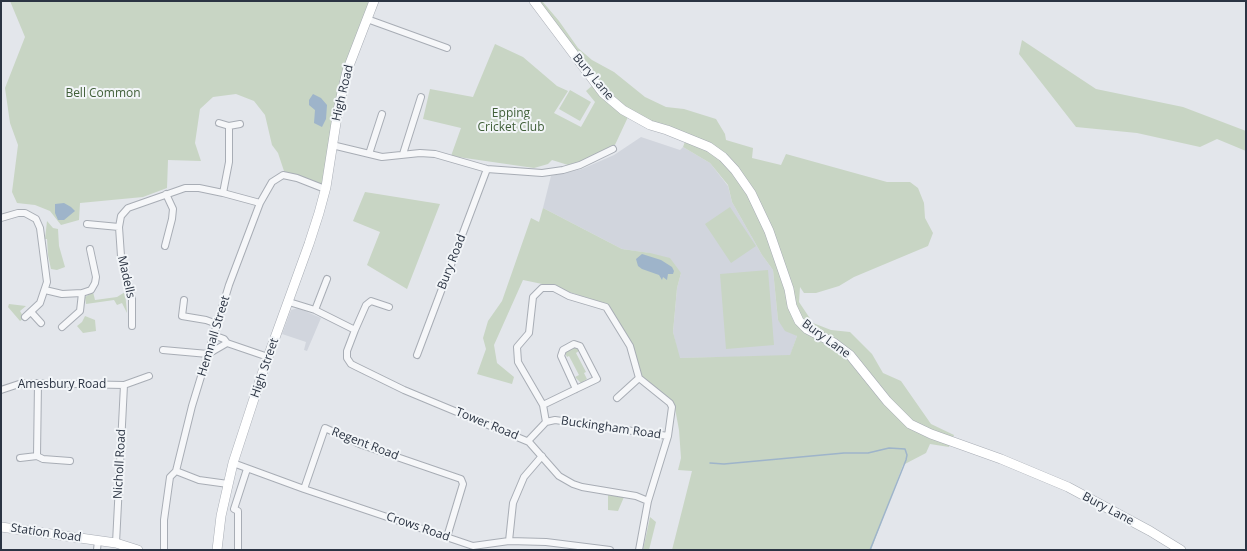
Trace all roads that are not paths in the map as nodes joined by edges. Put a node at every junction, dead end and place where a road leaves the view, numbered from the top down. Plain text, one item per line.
1 (374, 1) edge
2 (534, 1) edge
3 (367, 19) junction
4 (446, 48) dead end
5 (421, 96) dead end
6 (382, 114) dead end
7 (219, 123) dead end
8 (240, 124) dead end
9 (229, 126) junction
10 (332, 145) junction
11 (613, 149) dead end
12 (369, 154) junction
13 (403, 154) junction
14 (487, 169) junction
15 (325, 189) junction
16 (223, 193) junction
17 (166, 194) junction
18 (260, 203) junction
19 (1, 218) edge
20 (87, 224) dead end
21 (119, 227) junction
22 (165, 246) dead end
23 (90, 249) dead end
24 (327, 279) dead end
25 (45, 290) junction
26 (82, 293) junction
27 (184, 300) dead end
28 (289, 302) junction
29 (389, 308) dead end
30 (315, 310) junction
31 (31, 312) junction
32 (25, 317) dead end
33 (41, 323) dead end
34 (217, 324) junction
35 (132, 326) dead end
36 (62, 327) dead end
37 (355, 330) junction
38 (213, 335) junction
39 (227, 343) junction
40 (163, 350) dead end
41 (208, 354) junction
42 (417, 354) dead end
43 (268, 356) junction
44 (149, 376) dead end
45 (639, 378) junction
46 (38, 383) junction
47 (124, 385) junction
48 (576, 389) junction
49 (1, 390) edge
50 (617, 398) dead end
51 (543, 405) junction
52 (546, 422) junction
53 (668, 436) junction
54 (528, 441) junction
55 (37, 456) junction
56 (542, 456) junction
57 (20, 458) dead end
58 (70, 461) dead end
59 (233, 463) junction
60 (247, 468) junction
61 (176, 472) junction
62 (228, 484) junction
63 (304, 489) junction
64 (648, 501) junction
65 (1, 527) edge
66 (447, 537) junction
67 (98, 540) junction
68 (509, 541) junction
69 (116, 543) junction
70 (98, 550) edge
71 (138, 550) edge
72 (164, 550) edge
73 (217, 550) edge
74 (238, 550) edge
75 (610, 550) edge
76 (640, 550) edge
77 (1181, 550) edge

1 - 3 main road, High Road
2 - 77 main road, Bury Lane
3 - 4 street
3 - 10 main road, High Road
5 - 13 street
6 - 12 street
7 - 9 street
8 - 9 street
9 - 16 street
10 - 12 street
10 - 15 main road, High Road
11 - 14 street
12 - 13 street
13 - 14 street
14 - 42 street, Bury Road
15 - 18 street, Hemnall Street
15 - 28 main road, High Street
16 - 17 street, Madells
16 - 18 street, Madells
17 - 21 street, Madells
17 - 22 street
18 - 34 street, Hemnall Street
19 - 25 street
20 - 21 street
21 - 35 street, Madells
23 - 26 street
24 - 30 street
25 - 26 street
25 - 31 street
26 - 36 street
27 - 34 street
28 - 30 street
28 - 43 main road, High Street
29 - 37 street, Tower Road
30 - 37 street
31 - 32 street
31 - 33 street
34 - 38 street, Hemnall Street
37 - 54 street, Tower Road
38 - 39 street
38 - 41 street, Hemnall Street
39 - 41 street
39 - 43 street
40 - 41 street
41 - 61 street, Hemnall Street
43 - 59 main road, High Street
44 - 47 street
45 - 50 street
45 - 51 street, Buckingham Road
45 - 53 street, Buckingham Road
46 - 47 street, Amesbury Road
46 - 49 street, Amesbury Road
46 - 55 street
47 - 69 street, Nicholl Road
48 - 48 street
48 - 51 street
51 - 52 street, Buckingham Road
52 - 53 street, Buckingham Road
52 - 54 street, Buckingham Road
53 - 64 street
54 - 56 street, Tower Road
55 - 57 street
55 - 58 street
56 - 64 street, Tower Road
56 - 68 street
59 - 60 street, Crows Road
59 - 62 main road, High Street
60 - 63 street, Crows Road
60 - 74 street
61 - 62 street
61 - 72 street, Hemnall Street
62 - 73 main road, High Street
63 - 66 street, Crows Road
63 - 66 street, Regent Road
64 - 76 street
65 - 67 main road, Station Road
66 - 68 street, Crows Road
67 - 69 main road, Station Road
67 - 70 street
68 - 75 street, Crows Road
69 - 71 main road, Station Road

